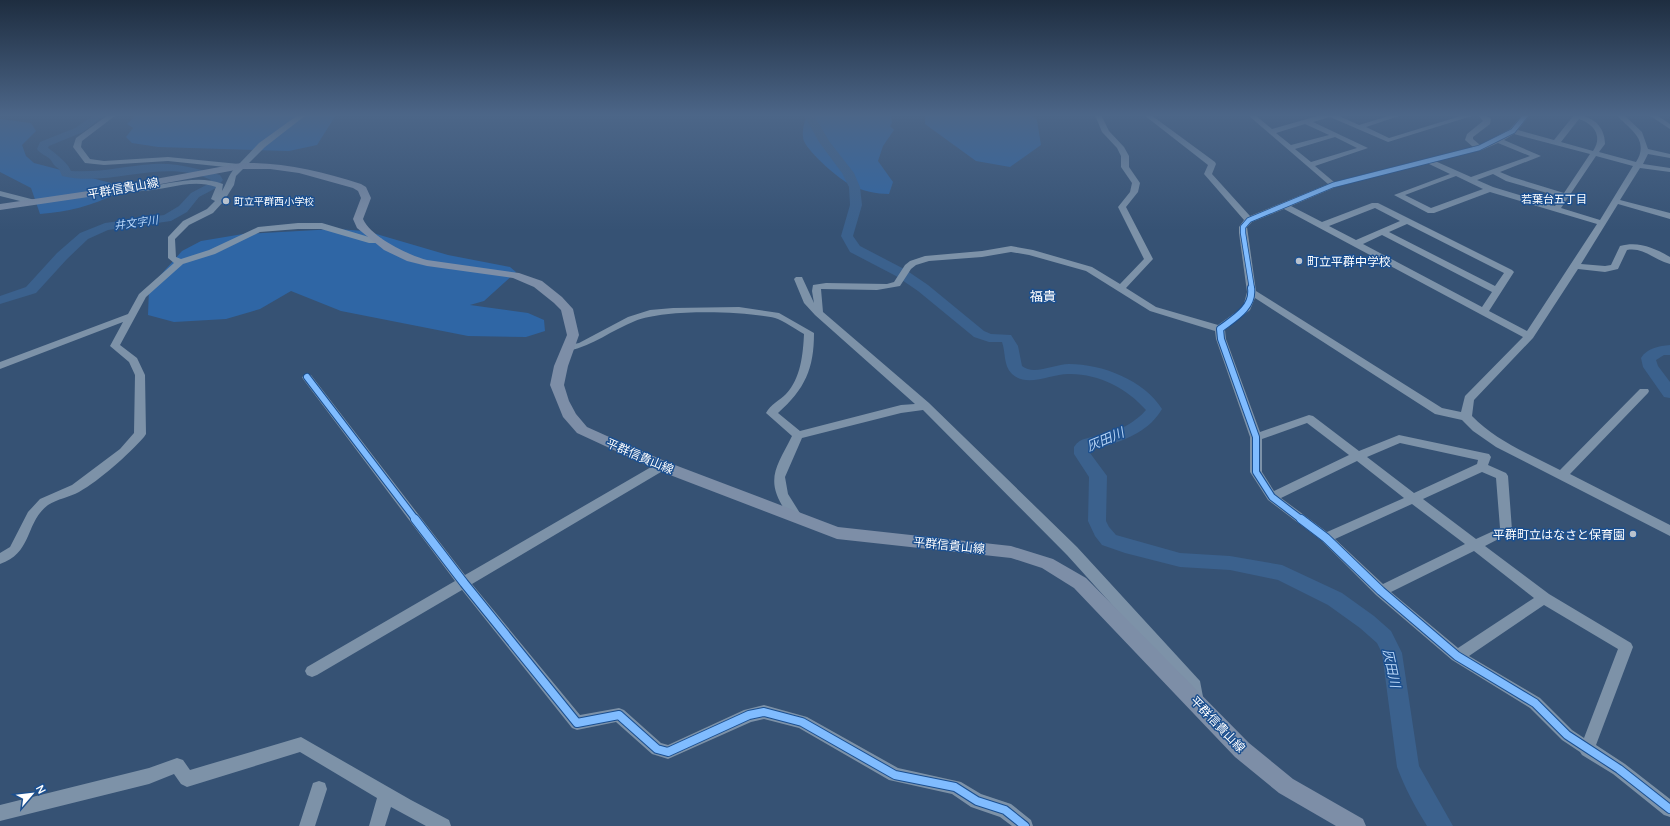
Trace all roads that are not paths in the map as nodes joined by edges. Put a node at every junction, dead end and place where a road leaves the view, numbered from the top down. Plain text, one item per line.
1 (82, 154) edge
2 (253, 154) edge
3 (1124, 154) edge
4 (1198, 154) edge
5 (1296, 154) edge
6 (1346, 154) edge
7 (1455, 154) edge
8 (1531, 154) edge
9 (1596, 154) joint
10 (1644, 154) edge
11 (1658, 154) edge
12 (1670, 156) edge
13 (1427, 160) junction
14 (1310, 165) junction
15 (1637, 165) junction
16 (241, 166) junction
17 (1670, 170) edge
18 (1494, 172) junction
19 (1456, 174) junction
20 (1470, 180) junction
21 (1333, 185) junction
22 (123, 188) junction
23 (1490, 189) junction
24 (0, 193) edge
25 (1566, 196) junction
26 (1616, 201) junction
27 (32, 202) junction
28 (1285, 206) junction
29 (0, 207) edge
30 (1556, 210) junction
31 (204, 214) junction
32 (1670, 216) edge
33 (1249, 220) junction
34 (1407, 221) junction
35 (1602, 223) junction
36 (1323, 225) junction
37 (1383, 232) junction
38 (378, 240) junction
39 (1357, 243) junction
40 (1670, 261) edge
41 (180, 262) junction
42 (1575, 266) junction
43 (799, 279) dead end
44 (1121, 288) junction
45 (1497, 291) junction
46 (1252, 292) junction
47 (1484, 312) junction
48 (818, 313) junction
49 (130, 316) junction
50 (1220, 330) junction
51 (1529, 336) junction
52 (568, 348) junction
53 (0, 366) edge
54 (307, 377) dead end
55 (1644, 391) dead end
56 (925, 406) junction
57 (1466, 417) junction
58 (798, 435) junction
59 (1256, 438) junction
60 (1358, 456) junction
61 (662, 466) junction
62 (1482, 467) junction
63 (1561, 476) junction
64 (1272, 498) junction
65 (1414, 499) junction
66 (797, 518) junction
67 (1670, 531) edge
68 (1326, 538) junction
69 (1476, 546) junction
70 (0, 559) edge
71 (464, 582) junction
72 (1380, 591) junction
73 (1544, 598) junction
74 (1457, 656) junction
75 (312, 671) dead end
76 (1197, 702) junction
77 (1587, 750) junction
78 (319, 789) dead end
79 (386, 795) junction
80 (1670, 809) edge
81 (0, 813) edge
82 (307, 826) edge
83 (377, 826) edge
84 (443, 826) edge
85 (1025, 826) edge
86 (1354, 826) edge

1 - 16 street
2 - 16 street
3 - 44 street
4 - 33 street
5 - 14 street
6 - 14 street
7 - 13 street
8 - 18 street
9 - 15 street
9 - 25 street
10 - 15 street
11 - 12 street
13 - 19 street
13 - 21 street
14 - 21 street
15 - 17 street
15 - 26 street
16 - 22 main road, 平群信貴山線
16 - 31 street
16 - 38 main road, 平群信貴山線
18 - 20 street
18 - 25 street
19 - 20 street
19 - 23 street
20 - 23 street
21 - 28 street
22 - 27 main road, 平群信貴山線
22 - 31 street
23 - 30 street
24 - 27 street
25 - 30 street
26 - 32 street
26 - 35 street
27 - 29 main road, 平群信貴山線
28 - 33 street
28 - 36 street
30 - 35 street
31 - 41 street
33 - 46 street
34 - 36 street
34 - 37 street
34 - 45 street
35 - 42 street
36 - 39 street
37 - 39 street
37 - 45 street
38 - 41 street
38 - 52 main road, 平群信貴山線
39 - 47 street
40 - 42 street
41 - 49 street
42 - 51 street
43 - 48 street
44 - 48 street
44 - 50 street
45 - 47 street
46 - 50 street
46 - 57 street
47 - 51 street
48 - 56 street
49 - 53 street
49 - 70 street
50 - 59 street
51 - 57 street
52 - 58 street
52 - 61 main road, 平群信貴山線
54 - 71 street
55 - 63 street
56 - 58 street
56 - 76 street
57 - 63 street
58 - 66 street
59 - 60 street
59 - 64 street
60 - 62 street
60 - 64 street
60 - 65 street
61 - 66 main road, 平群信貴山線
61 - 71 street
62 - 65 street
62 - 69 street
63 - 67 street
64 - 68 street
65 - 68 street
65 - 69 street
66 - 76 main road, 平群信貴山線
68 - 72 street
69 - 72 street
69 - 73 street
71 - 75 street
71 - 85 street
72 - 74 street
73 - 74 street
73 - 77 street
74 - 77 street
76 - 86 main road, 平群信貴山線
77 - 80 street
78 - 82 street
79 - 81 street
79 - 83 street
79 - 84 street

